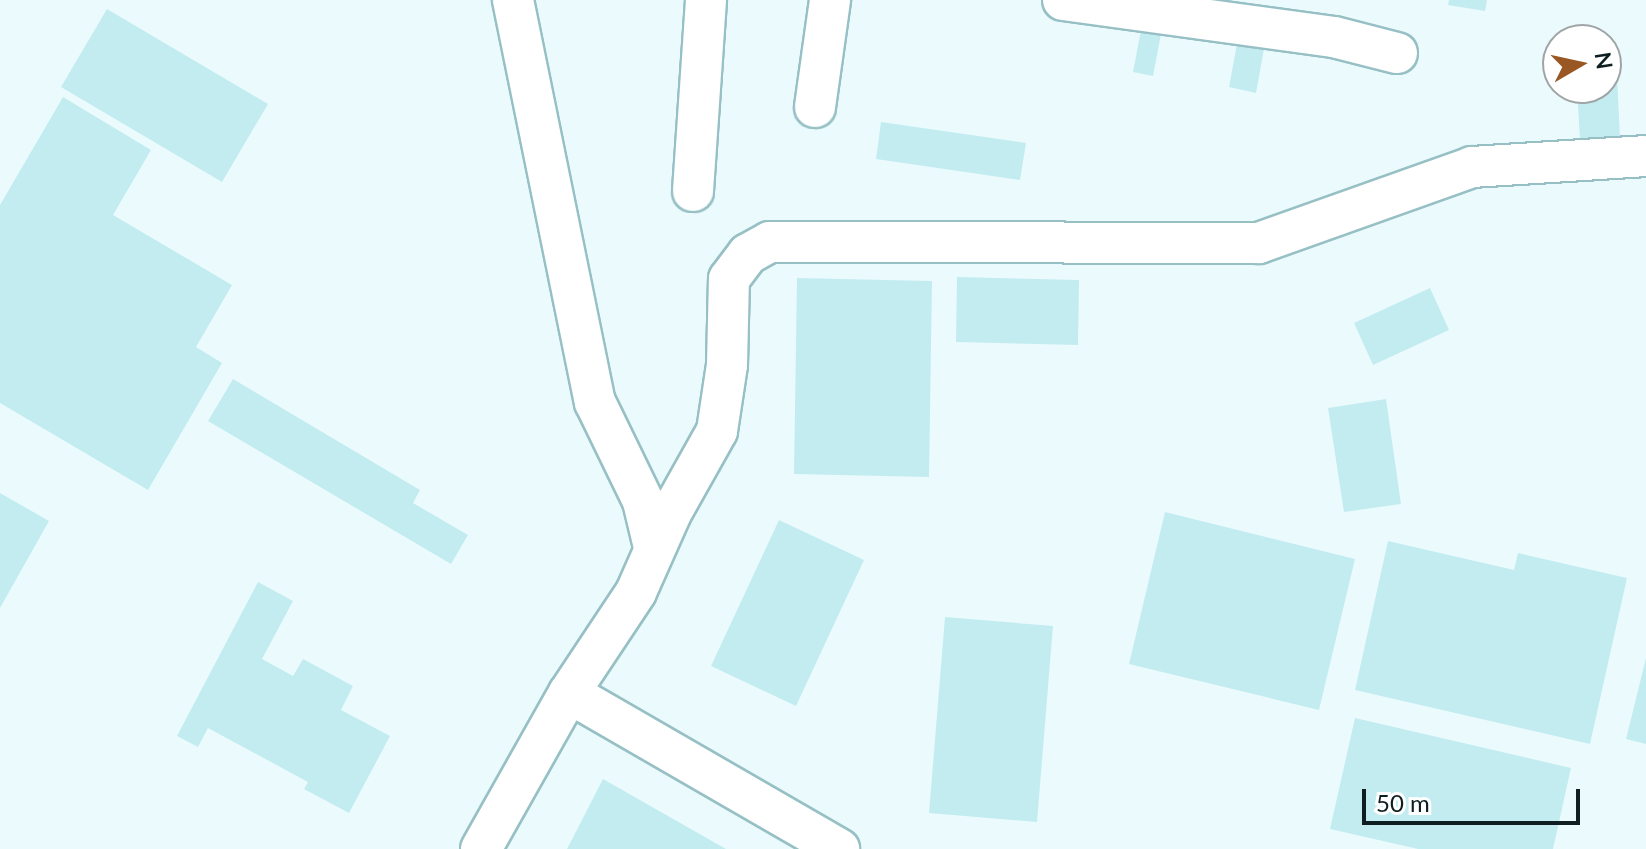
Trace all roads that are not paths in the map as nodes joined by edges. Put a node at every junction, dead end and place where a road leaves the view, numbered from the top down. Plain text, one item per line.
1 (513, 0) edge
2 (706, 0) edge
3 (830, 0) edge
4 (1063, 0) edge
5 (1397, 53) dead end
6 (815, 107) dead end
7 (1646, 156) edge
8 (693, 191) dead end
9 (654, 547) junction
10 (569, 693) junction
11 (481, 849) edge
12 (839, 849) edge

1 - 9 street
2 - 8 street
3 - 6 street
4 - 5 street
7 - 9 street
9 - 10 street
10 - 11 street
10 - 12 street

